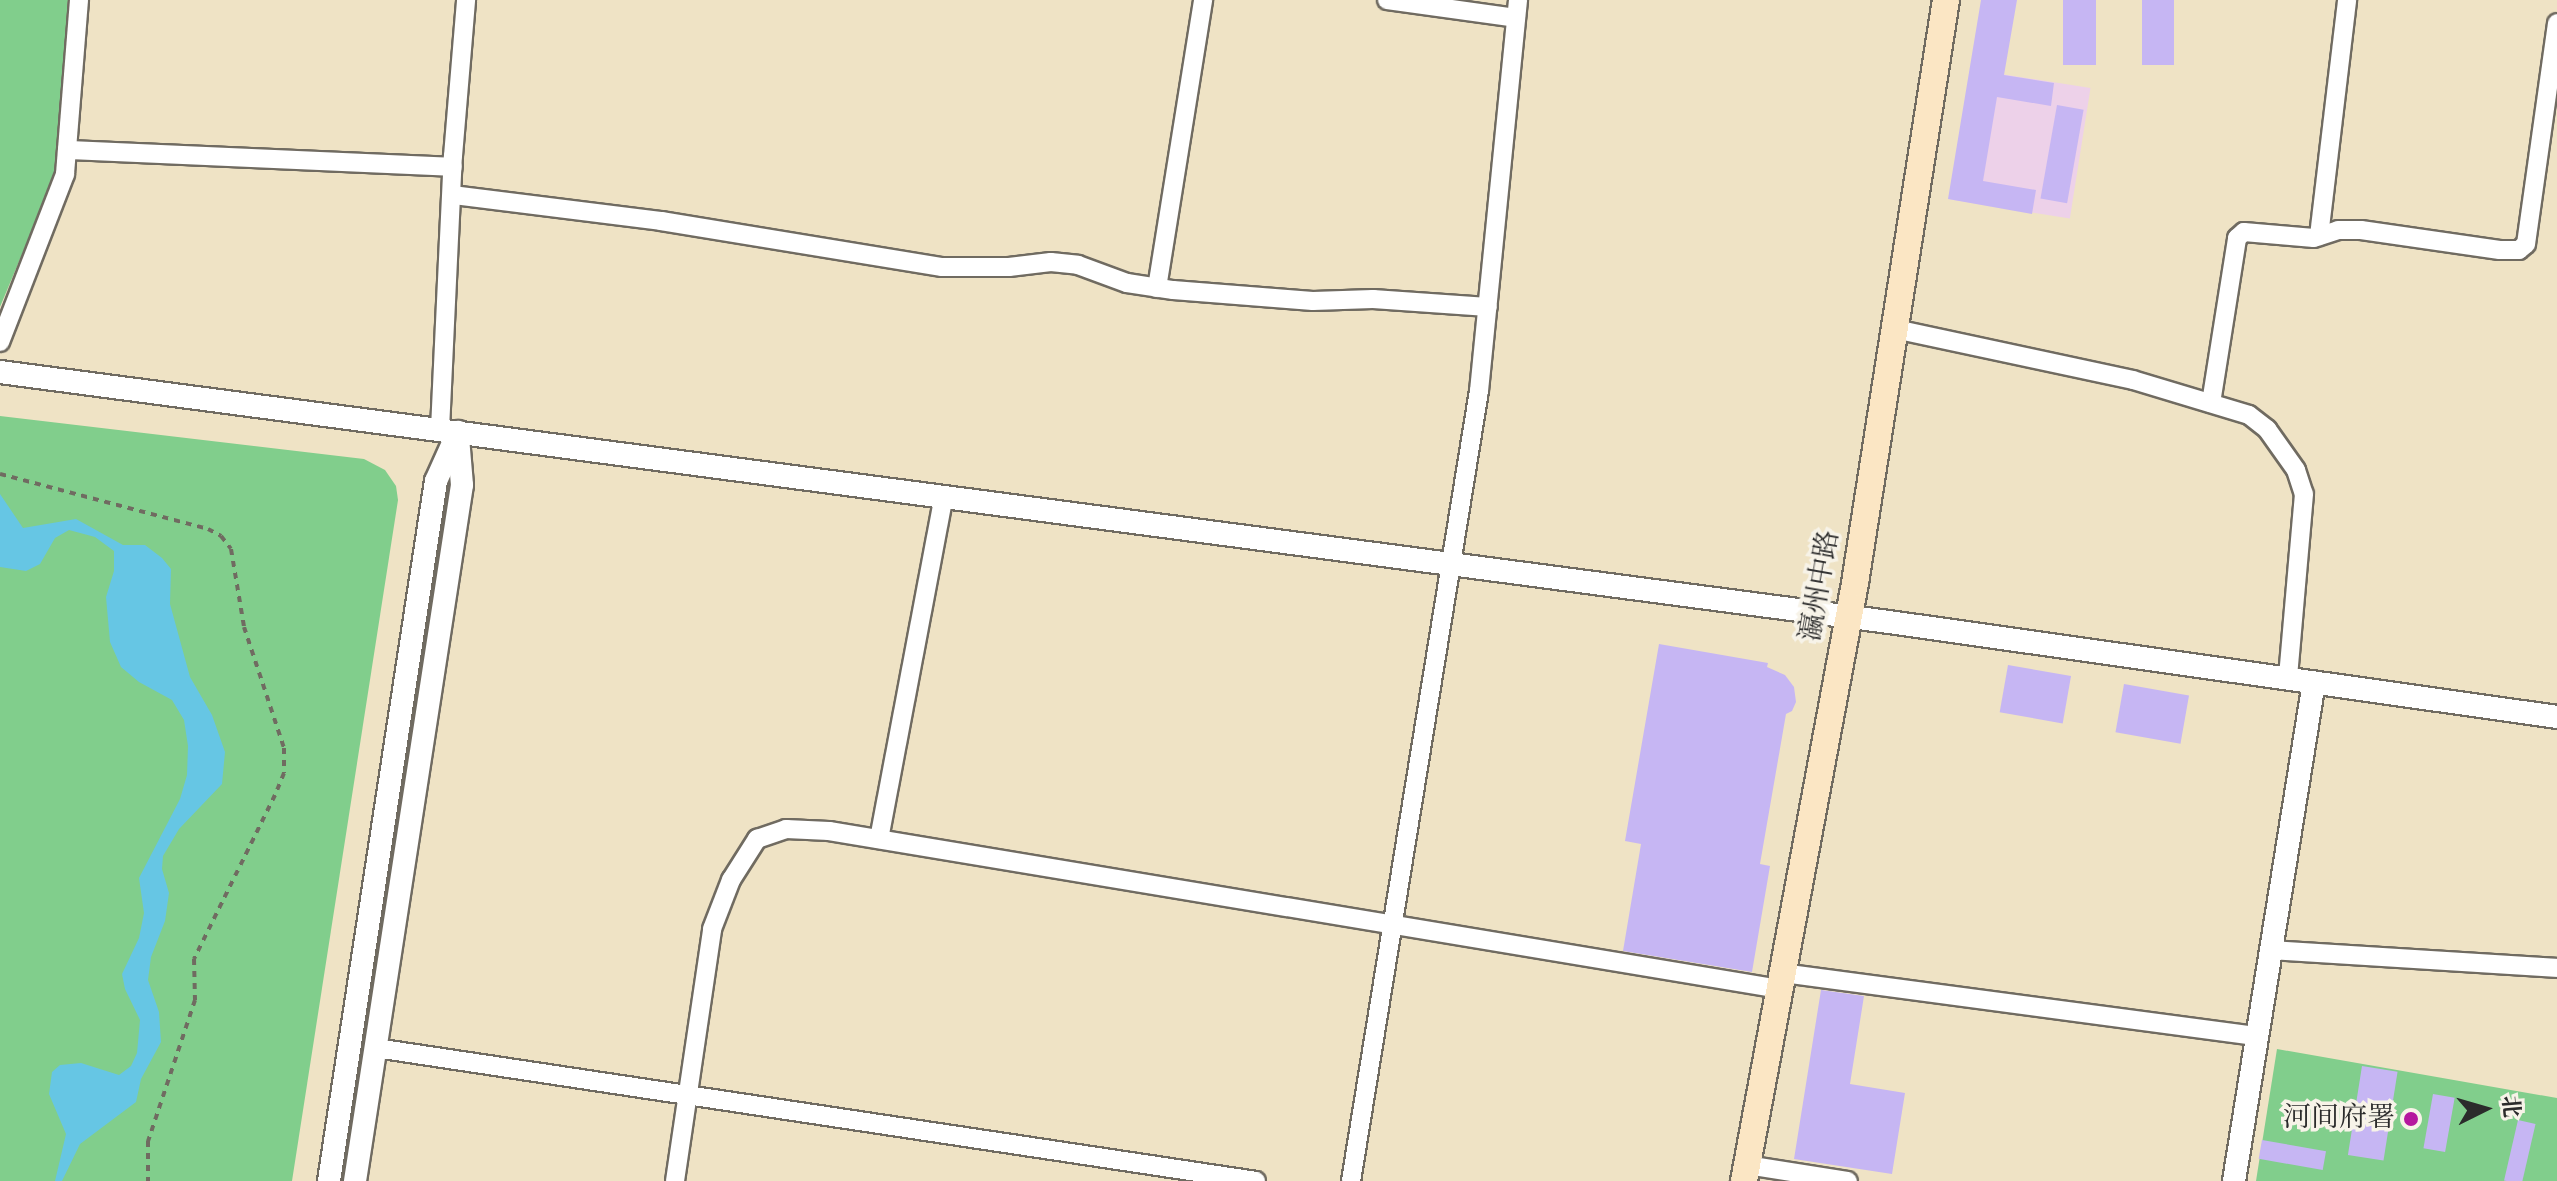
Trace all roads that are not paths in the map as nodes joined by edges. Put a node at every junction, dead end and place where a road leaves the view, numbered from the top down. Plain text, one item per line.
1 (79, 0) edge
2 (466, 0) edge
3 (1203, 0) edge
4 (1387, 0) edge
5 (1946, 0) edge
6 (2347, 0) edge
7 (1517, 9) edge
8 (2557, 23) edge
9 (67, 150) junction
10 (453, 167) junction
11 (453, 195) junction
12 (2319, 236) junction
13 (1157, 288) junction
14 (1488, 307) junction
15 (1895, 329) junction
16 (0, 342) edge
17 (0, 372) edge
18 (2211, 403) junction
19 (449, 431) junction
20 (943, 499) junction
21 (1450, 564) junction
22 (1849, 617) junction
23 (2288, 678) junction
24 (2314, 682) junction
25 (2557, 717) edge
26 (879, 839) junction
27 (1392, 924) junction
28 (2271, 950) junction
29 (2557, 968) edge
30 (1781, 981) junction
31 (2258, 1036) junction
32 (376, 1048) junction
33 (690, 1096) junction
34 (1745, 1173) edge
35 (329, 1181) edge
36 (355, 1181) edge
37 (675, 1181) edge
38 (1256, 1181) edge
39 (1351, 1181) edge
40 (1848, 1181) edge
41 (2234, 1181) edge

1 - 9 street
2 - 10 street
3 - 13 street
4 - 7 street
5 - 15 main road, 瀛州中路
6 - 12 street
7 - 14 street
8 - 12 street
9 - 10 street
9 - 16 street
10 - 11 street
11 - 13 street
11 - 19 street
12 - 18 street
13 - 14 street
14 - 21 street
15 - 18 street
15 - 22 main road, 瀛州中路
17 - 19 street
18 - 23 street
19 - 20 street
19 - 32 street
19 - 35 street
20 - 21 street
20 - 26 street
21 - 22 street
21 - 27 street
22 - 23 street
22 - 30 main road, 瀛州中路
23 - 24 street
24 - 25 street
24 - 28 street
26 - 27 street
26 - 33 street
27 - 30 street
27 - 39 street
28 - 29 street
28 - 31 street
30 - 31 street
30 - 34 main road, 瀛州中路
31 - 41 street
32 - 33 street
32 - 36 street
33 - 37 street
33 - 38 street
34 - 40 street

